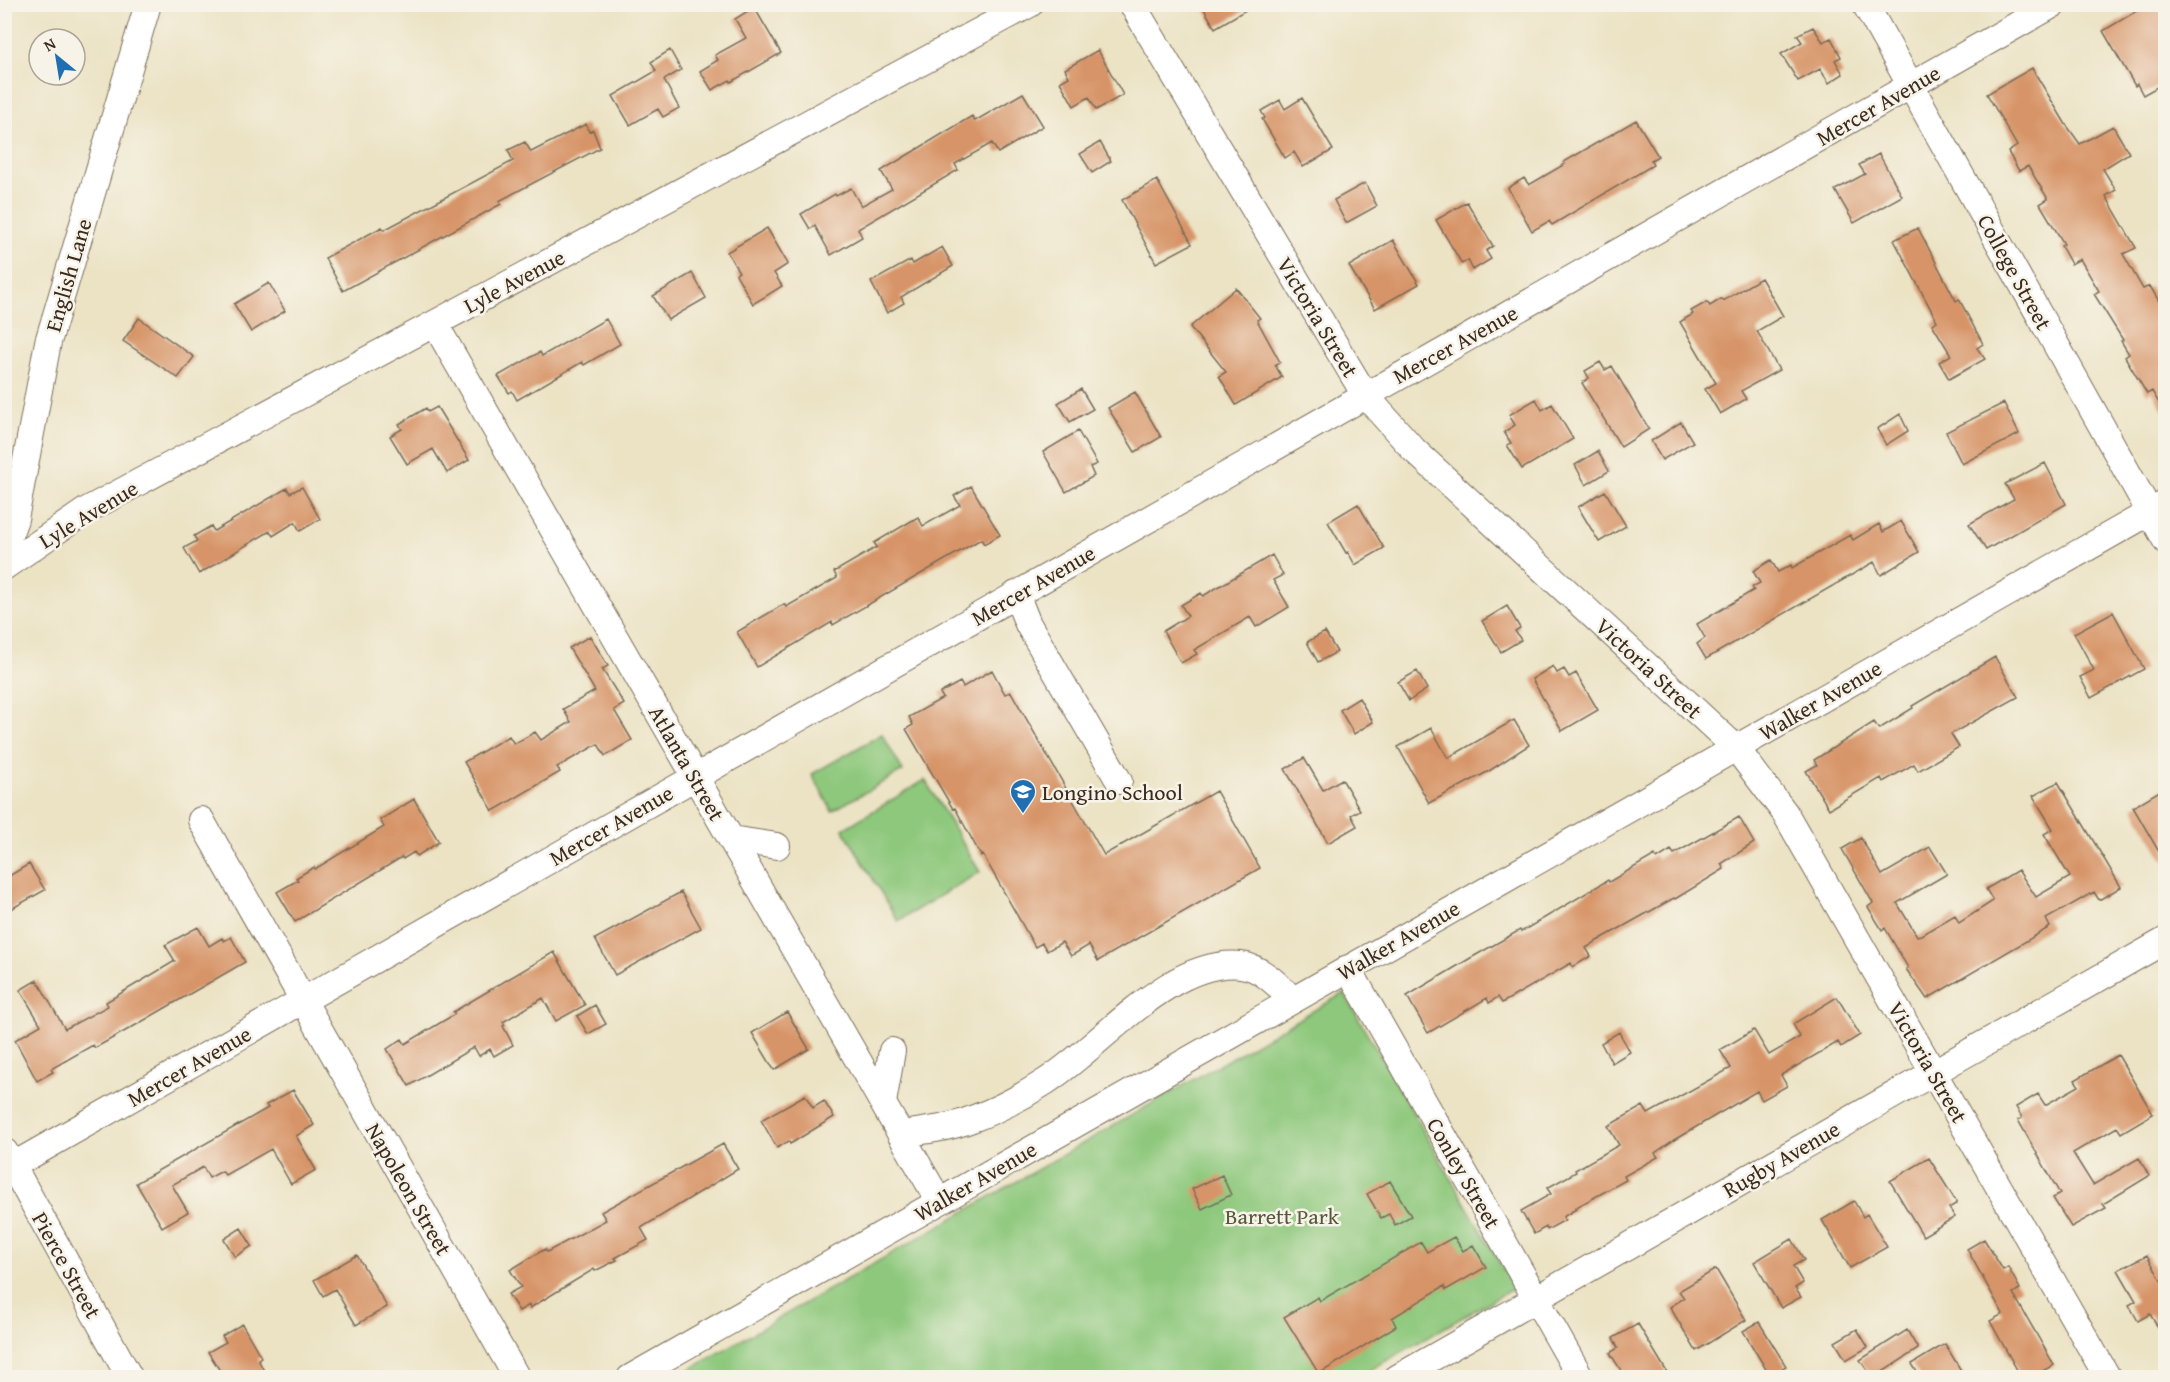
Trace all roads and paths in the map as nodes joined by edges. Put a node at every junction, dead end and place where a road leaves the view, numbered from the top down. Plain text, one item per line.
1 (148, 4) edge
2 (1030, 4) edge
3 (1132, 4) edge
4 (1865, 4) edge
5 (2054, 4) edge
6 (1912, 87) junction
7 (435, 324) junction
8 (1365, 395) junction
9 (2157, 508) edge
10 (2166, 541) edge
11 (4, 549) edge
12 (4, 567) edge
13 (1016, 594) junction
14 (1736, 748) junction
15 (695, 777) junction
16 (1119, 781) dead end
17 (201, 820) dead end
18 (731, 838) junction
19 (777, 846) dead end
20 (2166, 940) edge
21 (1348, 968) junction
22 (1293, 1000) junction
23 (302, 1002) junction
24 (892, 1051) dead end
25 (1934, 1072) junction
26 (883, 1103) junction
27 (900, 1134) junction
28 (8, 1159) edge
29 (939, 1202) junction
30 (1536, 1298) junction
31 (130, 1377) edge
32 (517, 1377) edge
33 (630, 1377) edge
34 (1397, 1377) edge
35 (1581, 1377) edge
36 (2108, 1377) edge

1 - 11 street, English Lane
2 - 7 street, Lyle Avenue
3 - 8 street, Victoria Street
4 - 6 street, College Street
5 - 6 street, Mercer Avenue
6 - 8 street, Mercer Avenue
6 - 9 street, College Street
7 - 12 street, Lyle Avenue
7 - 15 street, Atlanta Street
8 - 13 street, Mercer Avenue
8 - 14 street, Victoria Street
9 - 10 street, College Street
9 - 14 street, Walker Avenue
13 - 15 street, Mercer Avenue
13 - 16 street
14 - 21 street, Walker Avenue
14 - 25 street, Victoria Street
15 - 18 street, Atlanta Street
15 - 23 street, Mercer Avenue
17 - 23 street, Napoleon Street
18 - 19 street
18 - 26 street, Atlanta Street
20 - 25 street, Rugby Avenue
21 - 22 street, Walker Avenue
21 - 30 street, Conley Street
22 - 27 street
22 - 29 street, Walker Avenue
23 - 28 street, Mercer Avenue
23 - 32 street, Napoleon Street
24 - 26 street
25 - 30 street, Rugby Avenue
25 - 36 street, Victoria Street
26 - 27 street, Atlanta Street
27 - 29 street, Atlanta Street
28 - 31 street, Pierce Street
29 - 33 street, Walker Avenue
30 - 34 street, Rugby Avenue
30 - 35 street, Conley Street

